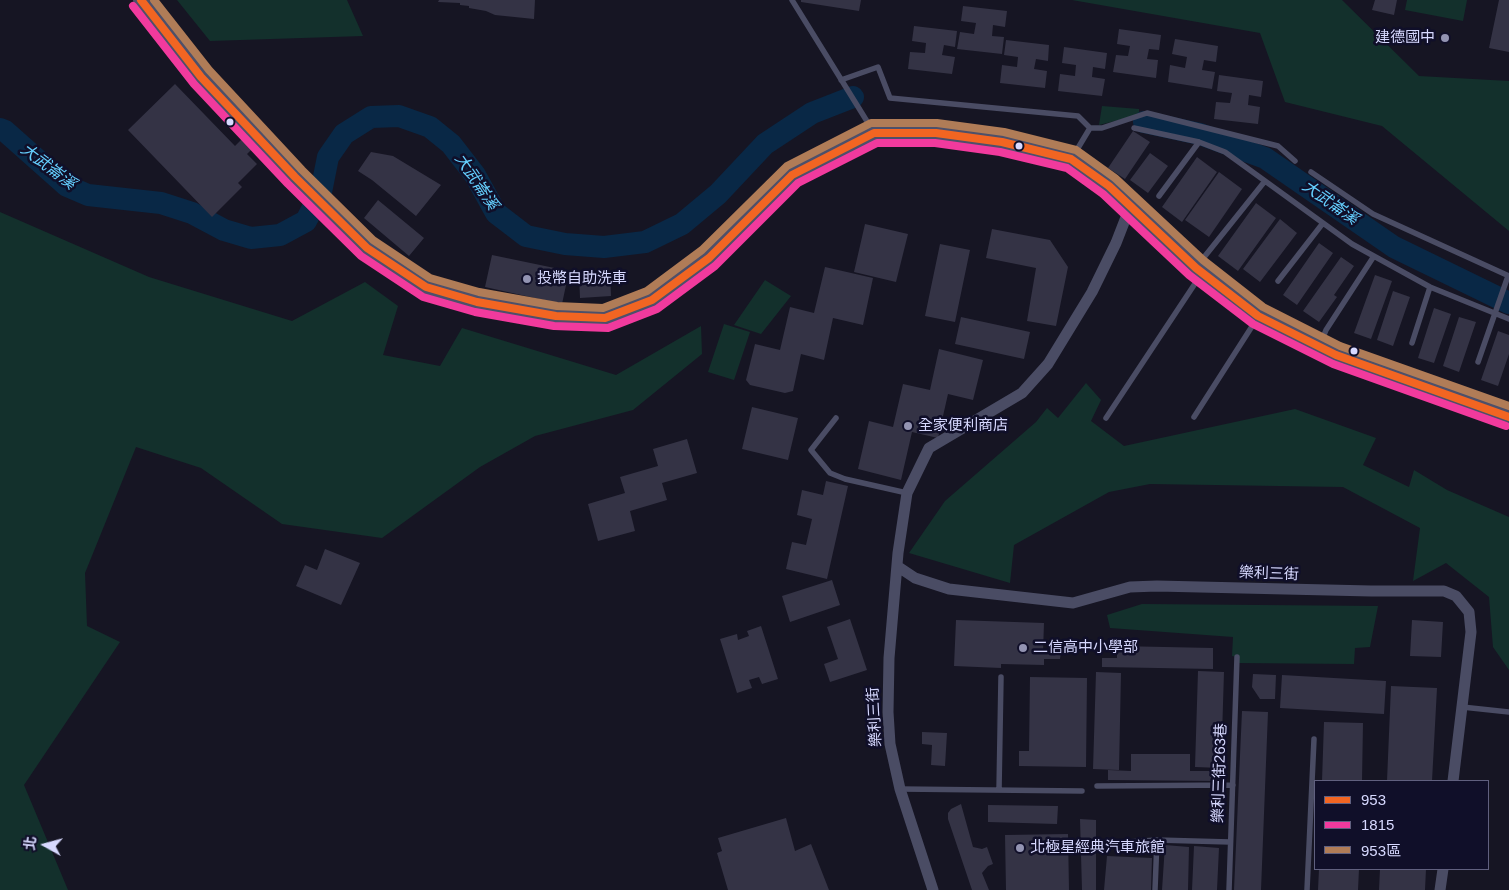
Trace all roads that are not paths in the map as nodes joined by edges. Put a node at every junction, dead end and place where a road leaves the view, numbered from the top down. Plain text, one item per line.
1 (141, 0) edge
2 (792, 0) edge
3 (841, 80) junction
4 (871, 128) junction
5 (1090, 128) junction
6 (1134, 128) dead end
7 (1199, 142) junction
8 (1071, 159) junction
9 (1295, 161) dead end
10 (1311, 172) dead end
11 (1265, 181) junction
12 (1159, 196) dead end
13 (1130, 207) junction
14 (1323, 223) junction
15 (1374, 256) junction
16 (1199, 270) junction
17 (1508, 276) edge
18 (1278, 281) dead end
19 (1430, 287) junction
20 (1494, 314) junction
21 (1258, 316) junction
22 (1509, 318) edge
23 (1412, 343) dead end
24 (1319, 347) junction
25 (1478, 362) dead end
26 (1194, 417) dead end
27 (1509, 417) edge
28 (836, 418) dead end
29 (1106, 418) dead end
30 (906, 493) junction
31 (897, 566) junction
32 (1237, 657) dead end
33 (1001, 677) dead end
34 (1462, 707) junction
35 (1509, 712) edge
36 (1314, 739) dead end
37 (1453, 780) edge
38 (1097, 786) dead end
39 (1232, 786) junction
40 (900, 789) junction
41 (999, 790) junction
42 (1082, 791) dead end
43 (1157, 840) junction
44 (1230, 842) junction
45 (1097, 844) dead end
46 (1443, 870) edge
47 (933, 890) edge
48 (1155, 890) edge
49 (1229, 890) edge
50 (1307, 890) edge
51 (1440, 890) edge

1 - 4 street
2 - 3 lane
3 - 4 lane
3 - 5 lane
4 - 8 street
5 - 8 lane
5 - 9 lane
6 - 7 lane
7 - 11 lane
7 - 12 lane
8 - 13 street
10 - 17 lane
11 - 14 lane
11 - 16 lane
13 - 16 street
13 - 30 street, 樂利三街
14 - 15 lane
14 - 18 lane
15 - 19 lane
15 - 24 lane
16 - 21 street
16 - 29 lane
17 - 20 lane
19 - 20 lane
19 - 23 lane
20 - 22 lane
20 - 25 lane
21 - 24 street
21 - 26 lane
24 - 27 street
28 - 30 lane
30 - 31 street, 樂利三街
31 - 34 street, 樂利三街
31 - 40 street, 樂利三街
32 - 39 lane, 樂利三街263巷
33 - 41 lane
34 - 35 lane
34 - 37 street, 樂利三街
36 - 50 lane
38 - 39 lane
39 - 44 lane, 樂利三街263巷
40 - 41 lane
40 - 47 street, 樂利三街
41 - 42 lane
43 - 44 lane
43 - 45 lane
43 - 48 lane
44 - 49 lane, 樂利三街263巷
46 - 51 street

